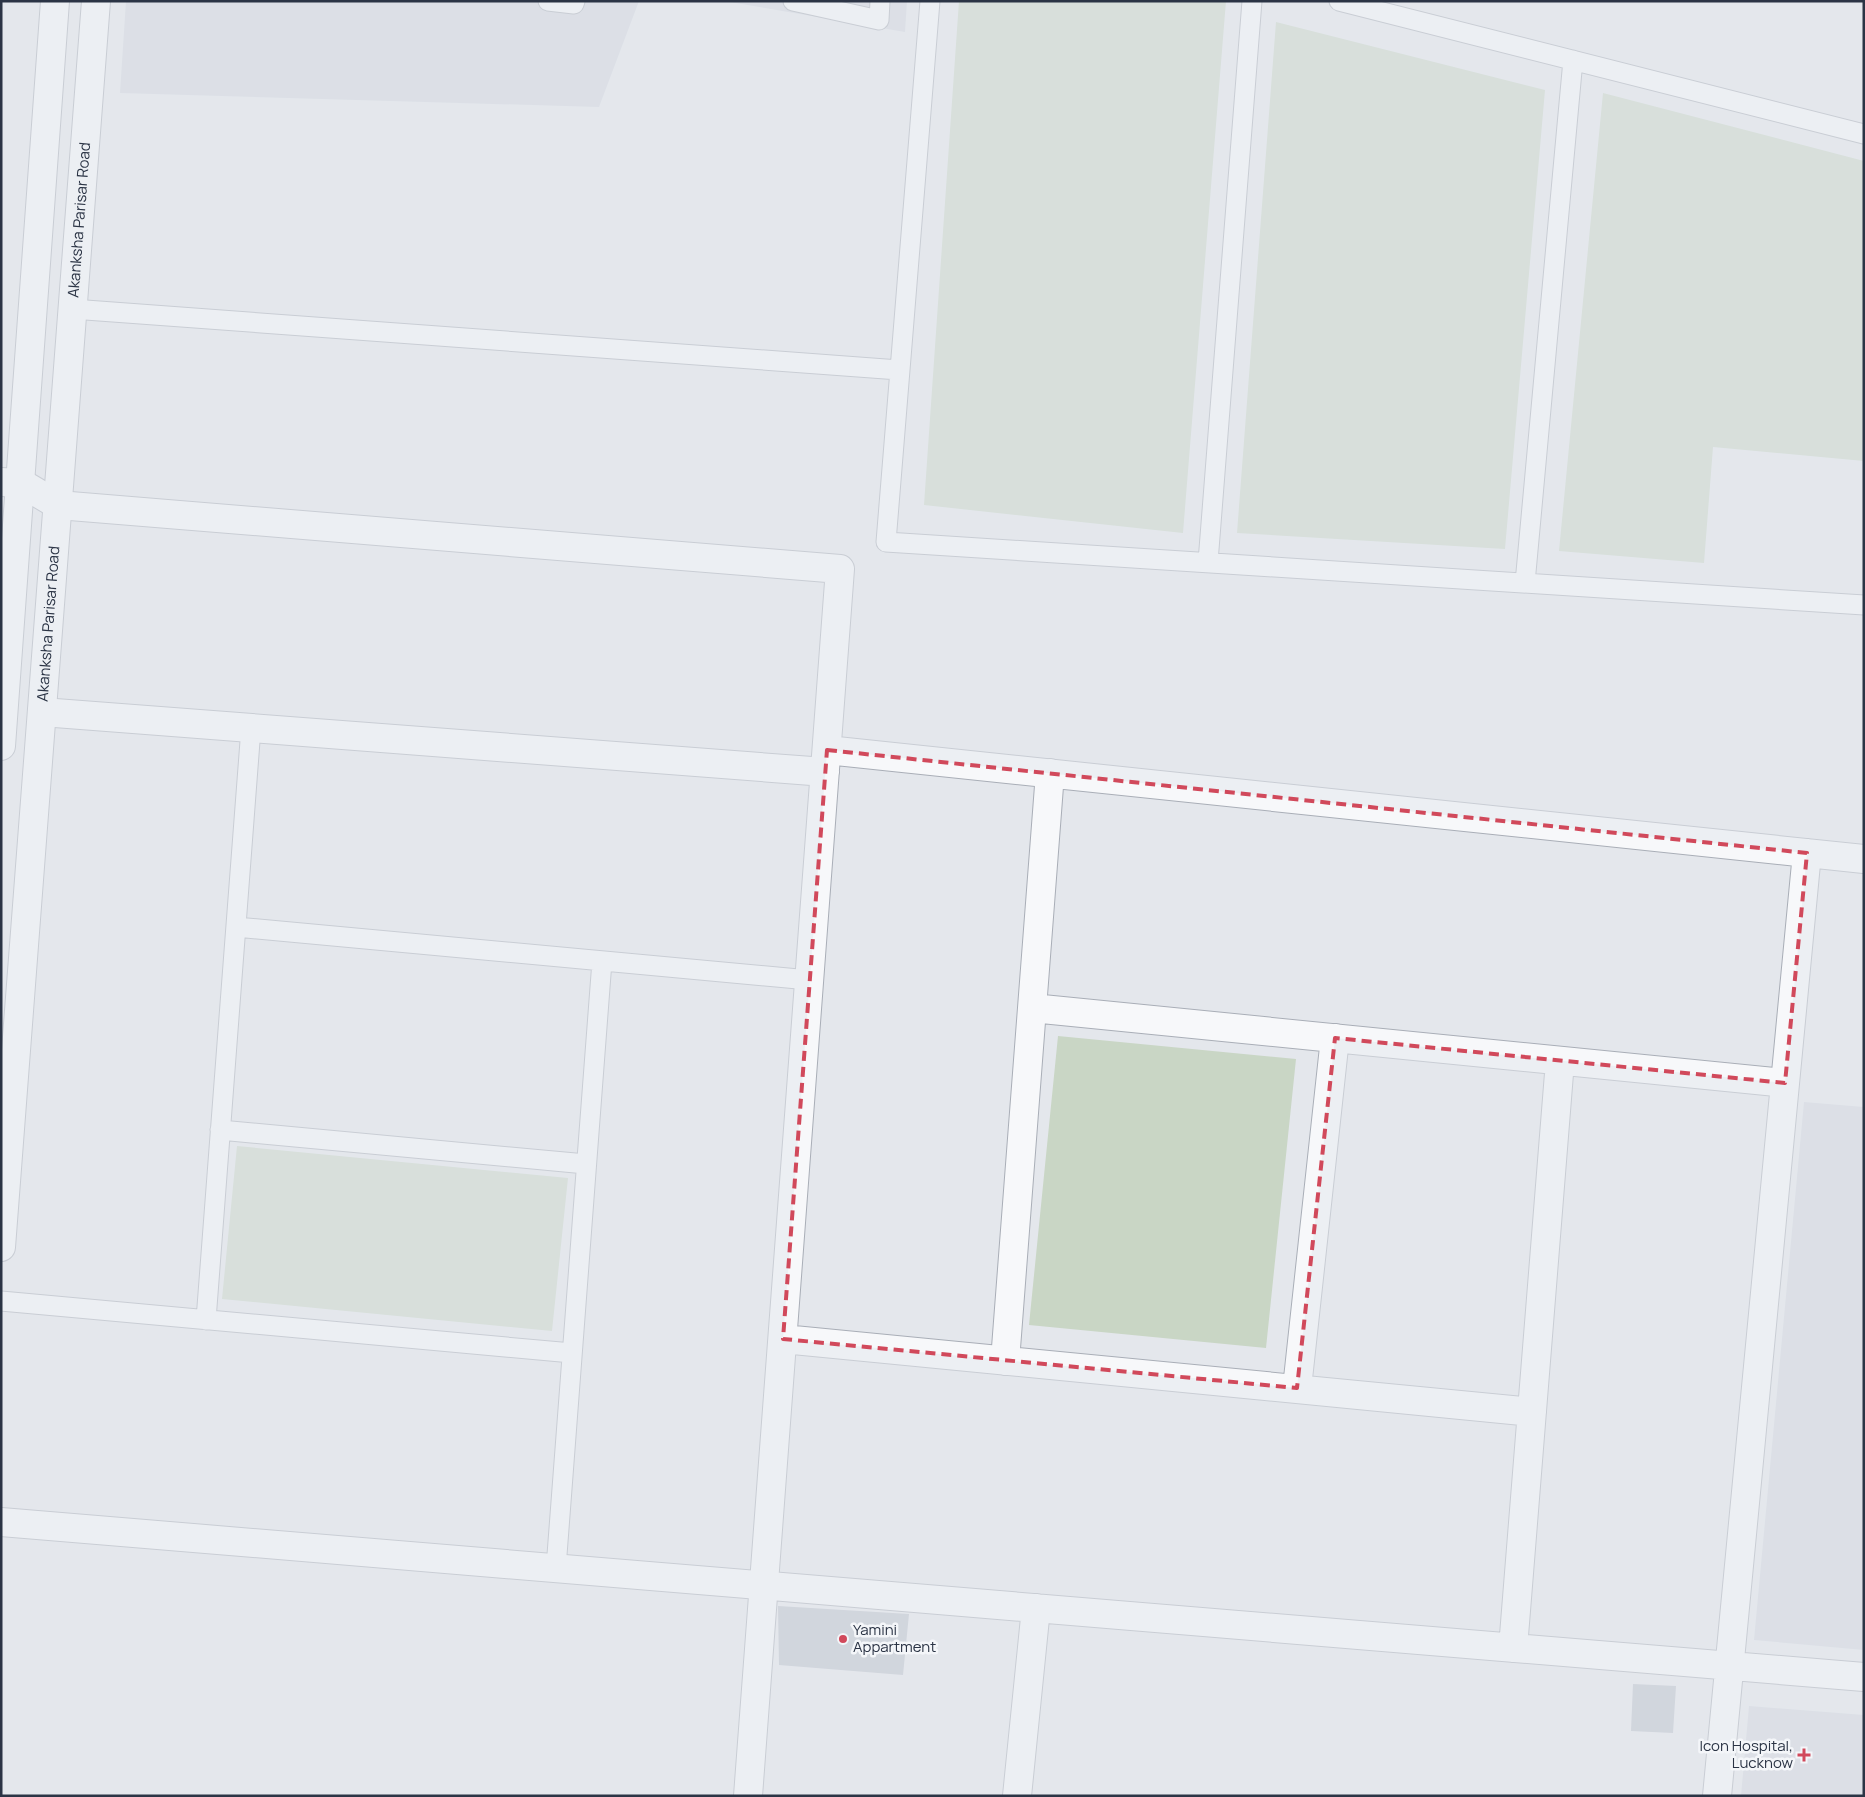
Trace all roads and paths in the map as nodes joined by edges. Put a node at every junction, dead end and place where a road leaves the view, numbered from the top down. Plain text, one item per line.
1 (55, 1) edge
2 (96, 1) edge
3 (548, 1) edge
4 (575, 1) edge
5 (793, 1) edge
6 (880, 1) edge
7 (930, 1) edge
8 (1252, 1) edge
9 (1339, 1) edge
10 (1573, 60) junction
11 (1864, 134) edge
12 (72, 309) junction
13 (899, 370) junction
14 (11, 482) edge
15 (58, 505) junction
16 (1208, 562) junction
17 (1525, 583) junction
18 (1864, 605) edge
19 (42, 712) junction
20 (251, 728) junction
21 (1, 746) edge
22 (826, 761) junction
23 (1050, 773) junction
24 (1807, 853) junction
25 (1864, 859) edge
26 (236, 928) junction
27 (602, 961) junction
28 (810, 980) junction
29 (1032, 1008) junction
30 (1335, 1038) junction
31 (1560, 1061) junction
32 (1785, 1083) junction
33 (220, 1130) junction
34 (586, 1164) junction
35 (1, 1246) edge
36 (1, 1301) edge
37 (206, 1320) junction
38 (783, 1338) junction
39 (572, 1352) junction
40 (1005, 1360) junction
41 (1297, 1388) junction
42 (1532, 1412) junction
43 (1, 1522) edge
44 (556, 1568) junction
45 (764, 1585) junction
46 (1036, 1608) junction
47 (1513, 1648) junction
48 (1728, 1666) junction
49 (1864, 1677) edge
50 (748, 1796) edge
51 (1017, 1796) edge
52 (1717, 1796) edge

1 - 14 street
2 - 12 street, Akanksha Parisar Road
3 - 4 lane
5 - 6 lane
7 - 13 lane
8 - 16 lane
9 - 10 lane
10 - 11 lane
10 - 17 lane
12 - 13 lane
12 - 15 street, Akanksha Parisar Road
13 - 16 lane
14 - 15 street
14 - 21 street
15 - 19 street, Akanksha Parisar Road
15 - 22 street
16 - 17 lane
17 - 18 lane
19 - 20 street
19 - 35 street, Akanksha Parisar Road
20 - 22 street
20 - 26 lane
22 - 23 street
22 - 28 street
23 - 24 street
23 - 29 street
24 - 25 street
24 - 32 street
26 - 27 lane
26 - 33 lane
27 - 28 lane
27 - 34 lane
28 - 38 street
29 - 30 street
29 - 40 street
30 - 31 street
30 - 41 street
31 - 32 street
31 - 42 street
32 - 48 street
33 - 34 lane
33 - 37 lane
34 - 39 lane
36 - 37 lane
37 - 39 lane
38 - 40 street
38 - 45 street
39 - 44 lane
40 - 41 street
41 - 42 street
42 - 47 street
43 - 44 street
44 - 45 street
45 - 46 street
45 - 50 street
46 - 47 street
46 - 51 street
47 - 48 street
48 - 49 street
48 - 52 street

